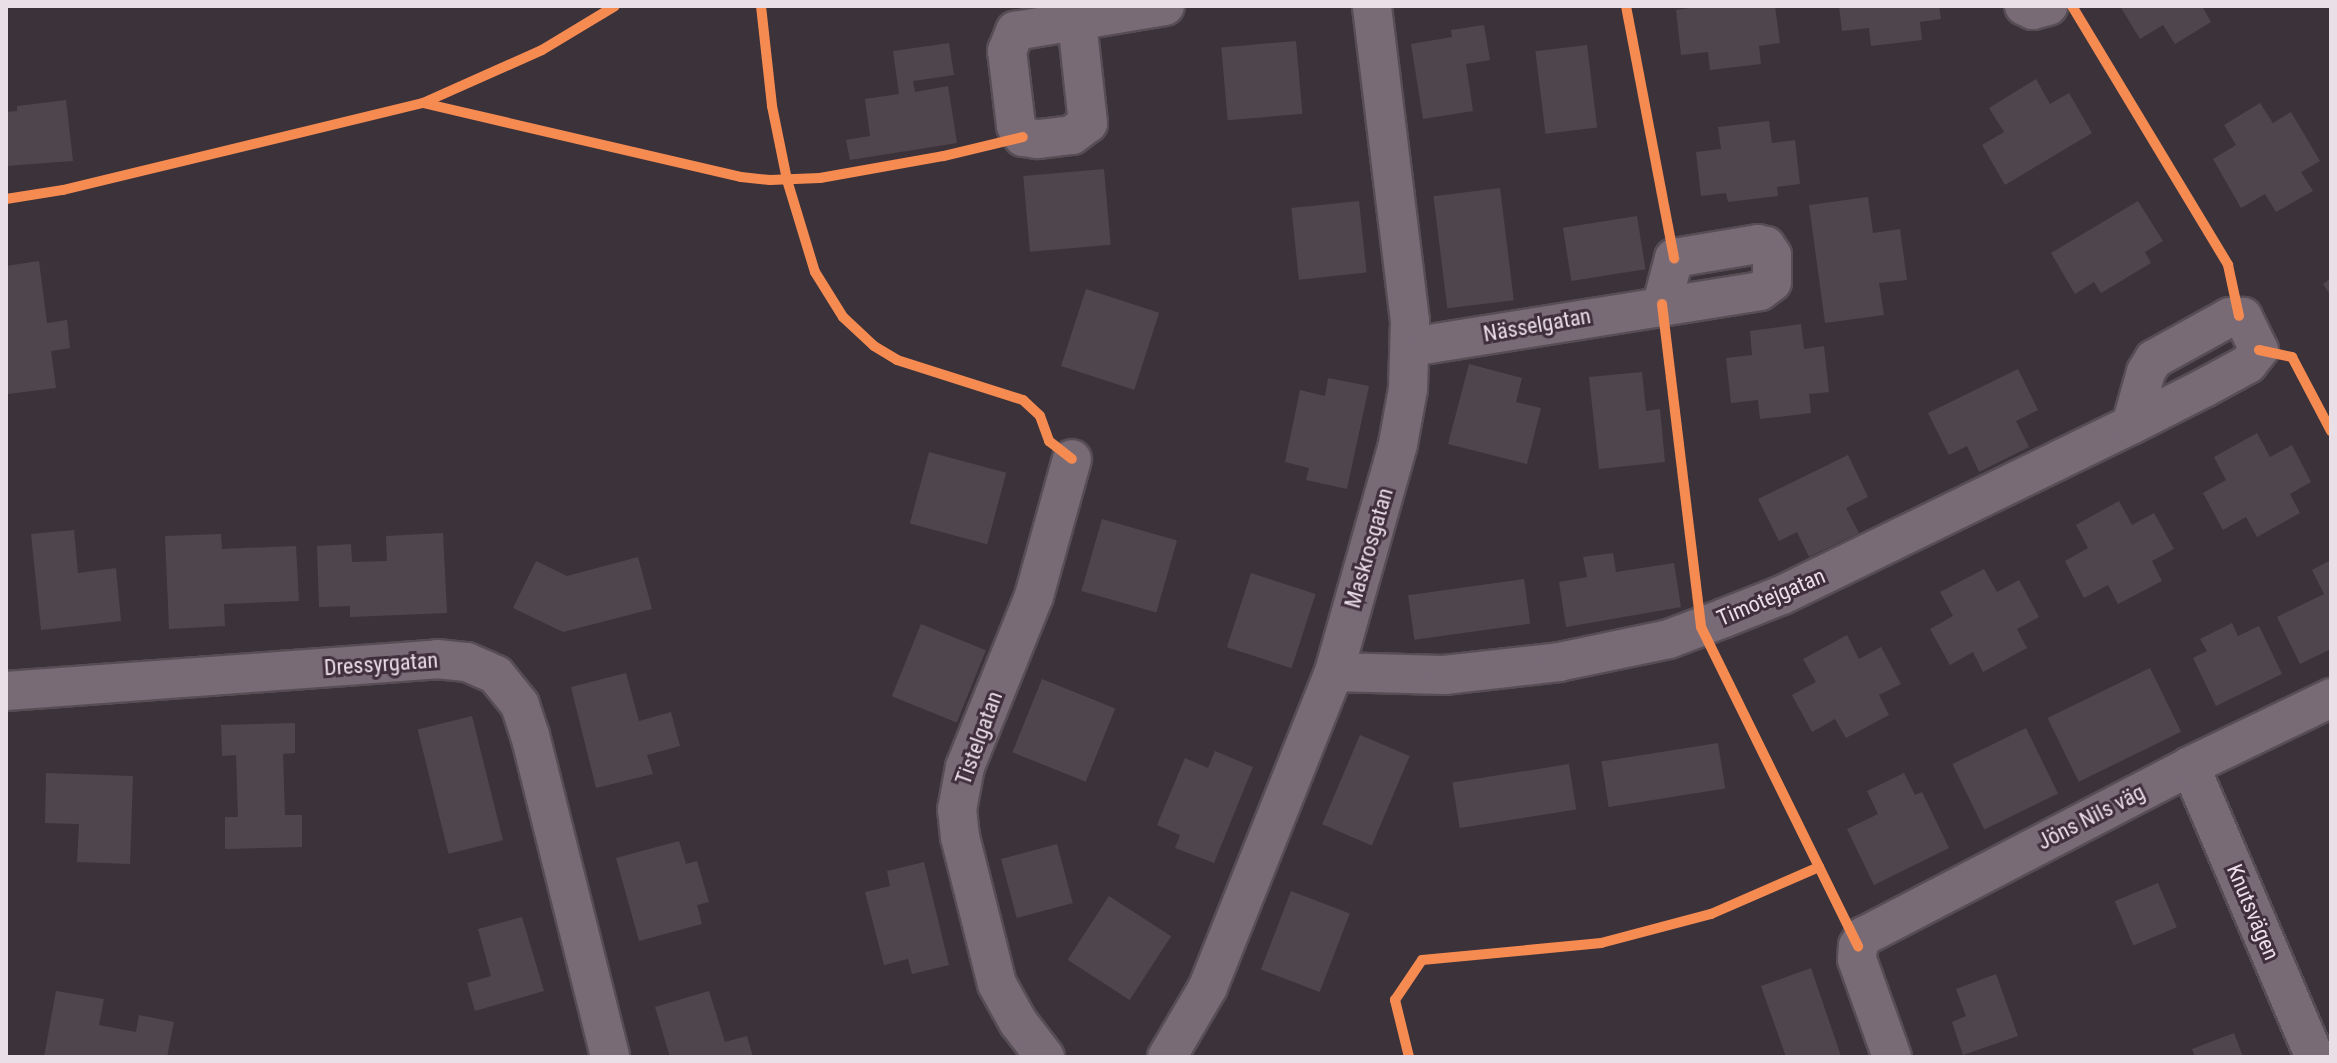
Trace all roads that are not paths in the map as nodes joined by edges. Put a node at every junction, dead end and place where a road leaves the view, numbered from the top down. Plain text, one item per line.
1 (1165, 6) edge
2 (1372, 6) edge
3 (2024, 6) edge
4 (2048, 6) edge
5 (1077, 22) dead end
6 (1662, 304) dead end
7 (1411, 347) junction
8 (2131, 425) dead end
9 (1072, 459) dead end
10 (1334, 672) junction
11 (6, 691) edge
12 (2331, 698) edge
13 (2190, 766) junction
14 (610, 1057) edge
15 (1045, 1057) edge
16 (1167, 1057) edge
17 (1892, 1057) edge
18 (2315, 1057) edge

1 - 5 street
2 - 7 street, Maskrosgatan
3 - 4 street
6 - 7 street, Nässelgatan
7 - 10 street, Maskrosgatan
8 - 10 street, Timotejgatan
9 - 15 street, Tistelgatan
10 - 16 street, Maskrosgatan
11 - 14 street, Dressyrgatan
12 - 13 street, Jöns Nils väg
13 - 17 street, Jöns Nils väg
13 - 18 street, Knutsvägen

